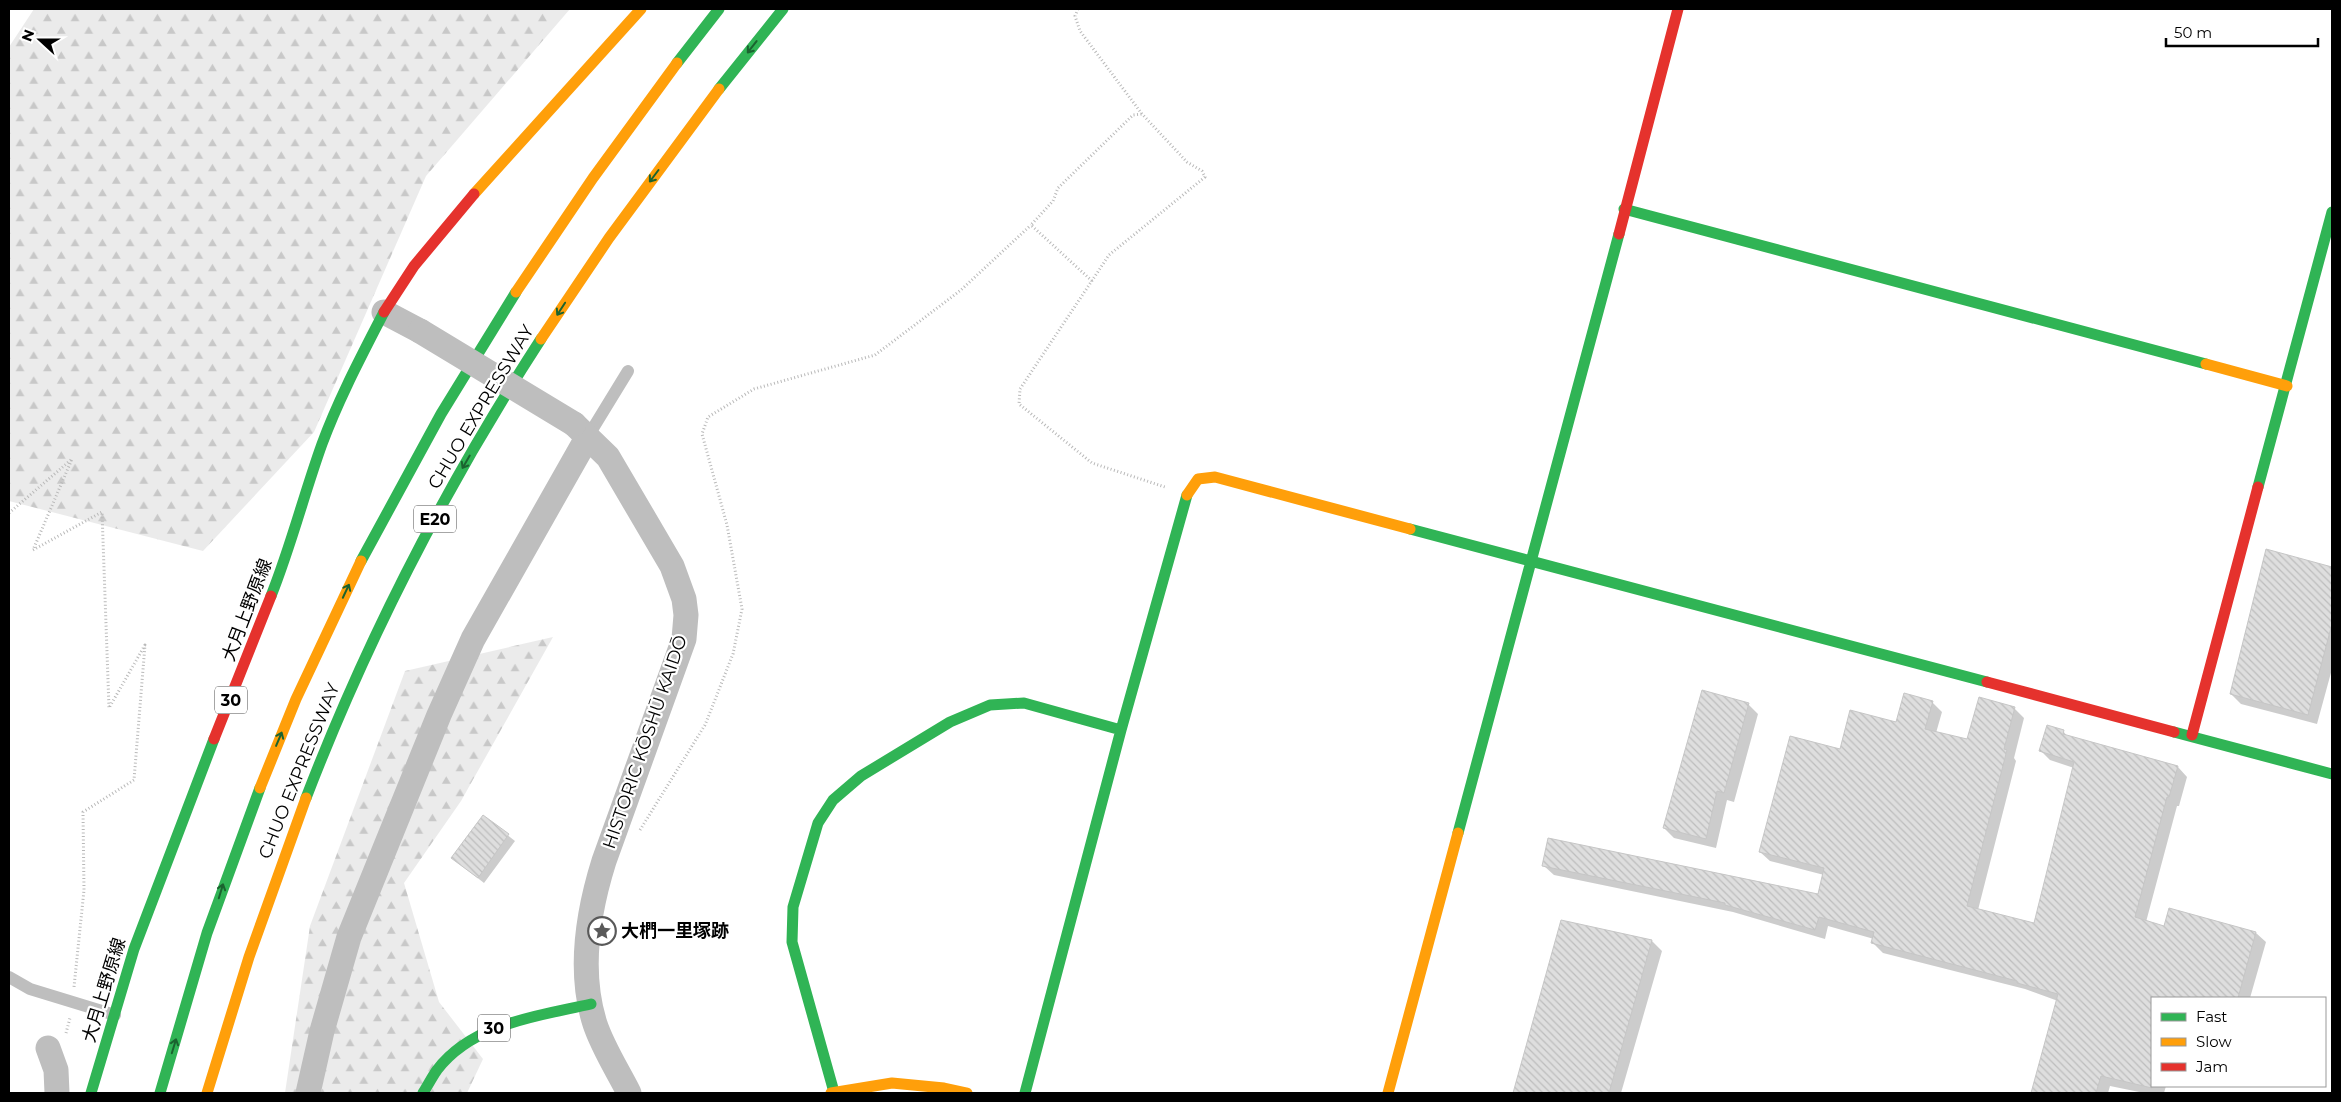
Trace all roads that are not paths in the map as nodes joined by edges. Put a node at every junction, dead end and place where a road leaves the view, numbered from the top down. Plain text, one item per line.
1 (641, 9) edge
2 (719, 9) edge
3 (783, 9) edge
4 (1678, 9) edge
5 (1624, 209) junction
6 (2332, 212) edge
7 (384, 312) junction
8 (628, 371) dead end
9 (2287, 386) junction
10 (580, 431) junction
11 (1532, 562) junction
12 (1121, 730) junction
13 (2192, 735) junction
14 (2332, 774) edge
15 (9, 977) edge
16 (591, 1004) junction
17 (115, 1015) junction
18 (91, 1093) edge
19 (160, 1093) edge
20 (207, 1093) edge
21 (308, 1093) edge
22 (422, 1093) edge
23 (629, 1093) edge
24 (833, 1093) edge
25 (967, 1093) edge
26 (1025, 1093) edge
27 (1388, 1093) edge

1 - 7 main road, 大月上野原線
19 -> 2 main road, CHUO EXPRESSWAY / E20
3 -> 20 main road, CHUO EXPRESSWAY / E20
4 - 5 main road
5 - 9 main road
5 - 11 main road
6 - 9 main road
7 - 10 street, HISTORIC KŌSHŪ KAIDŌ, bridge
7 - 17 main road, 大月上野原線 / 30
8 - 10 lane
9 - 13 main road
10 - 16 street, HISTORIC KŌSHŪ KAIDŌ
10 - 21 street
11 - 12 main road
11 - 13 main road
11 - 27 main road
12 - 24 main road
12 - 26 main road
13 - 14 main road
15 - 17 lane
16 - 22 main road, 30
16 - 23 street, HISTORIC KŌSHŪ KAIDŌ
17 - 18 main road, 大月上野原線 / 30
24 - 25 main road

